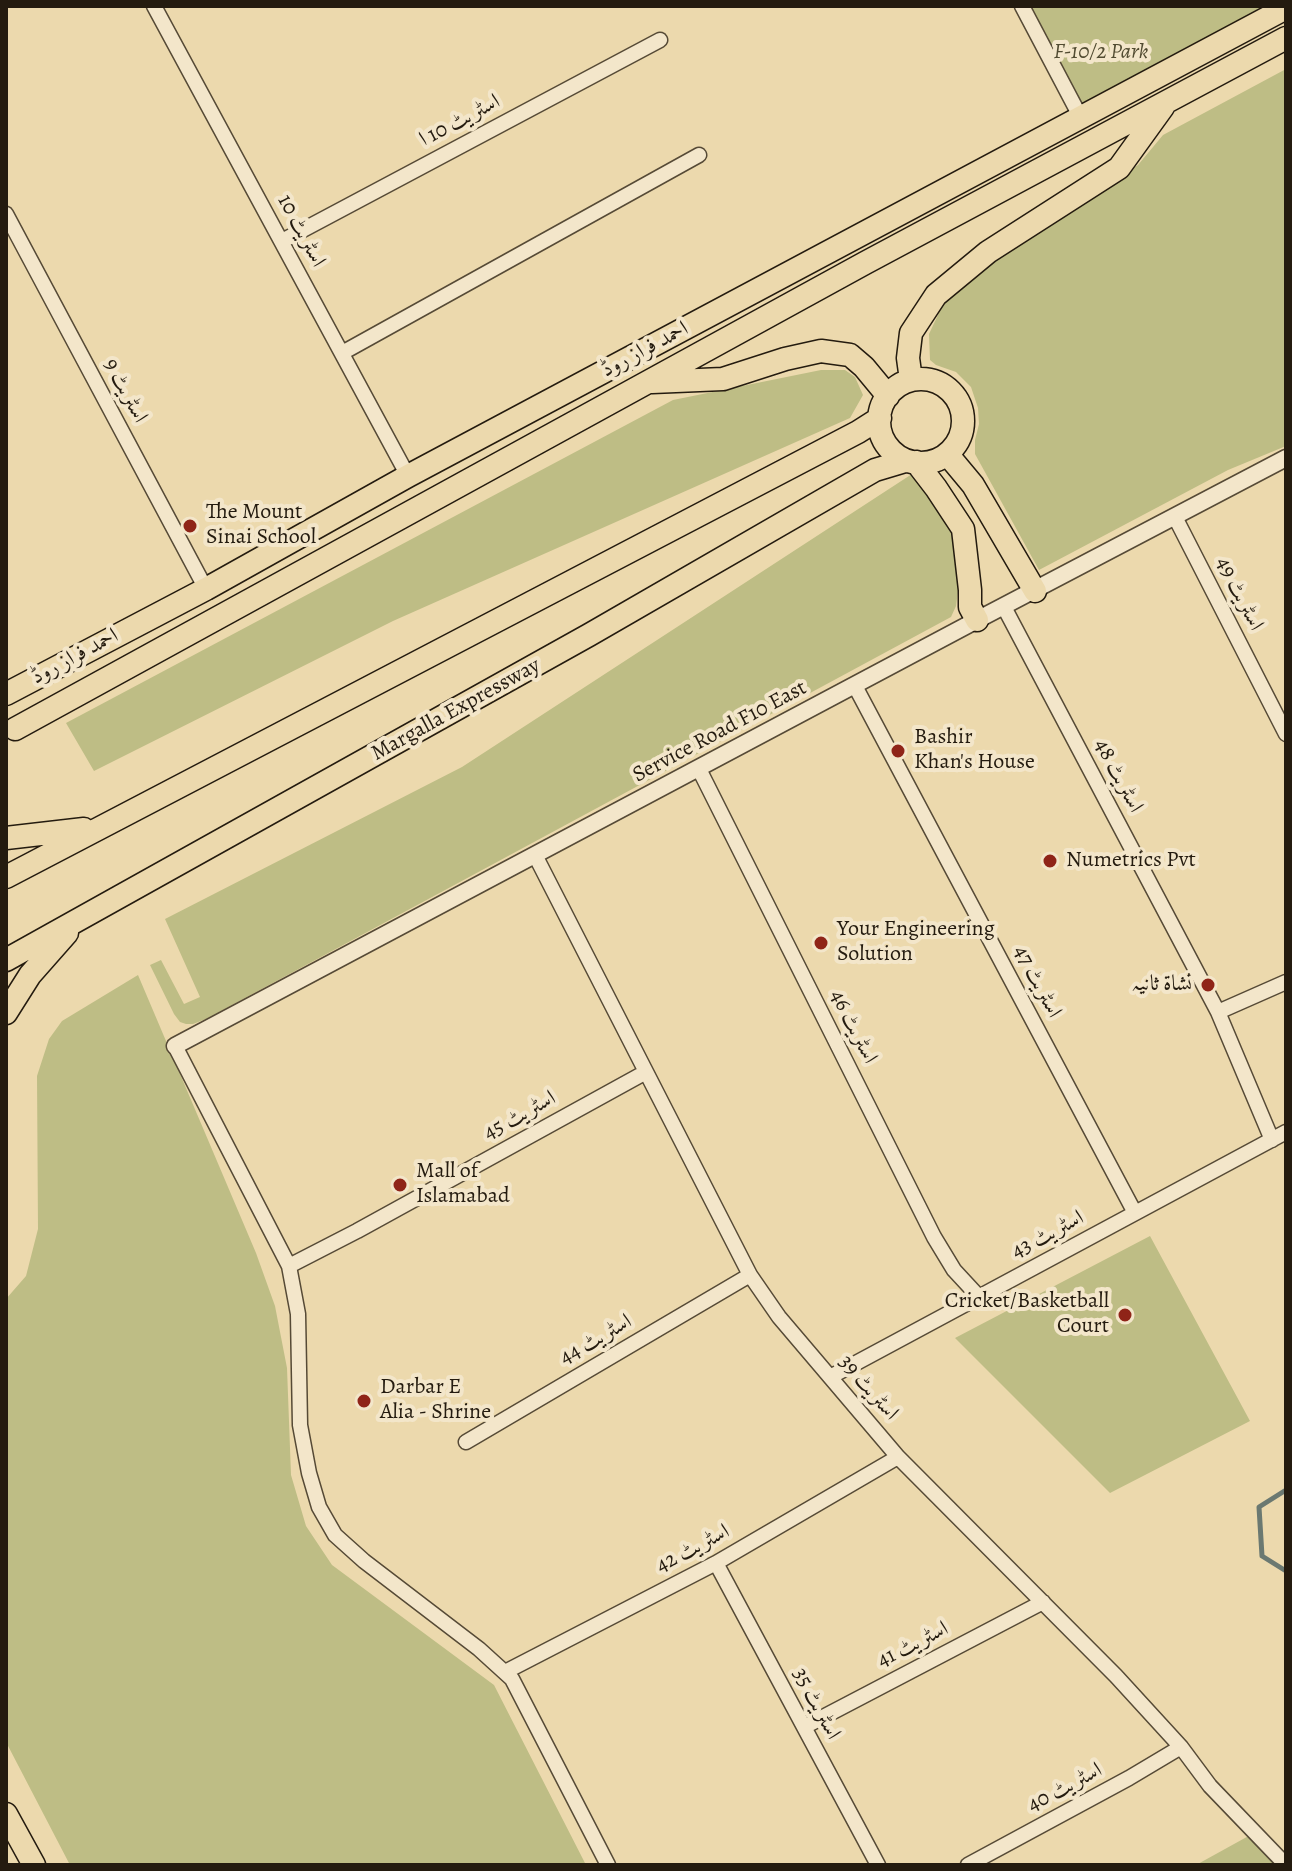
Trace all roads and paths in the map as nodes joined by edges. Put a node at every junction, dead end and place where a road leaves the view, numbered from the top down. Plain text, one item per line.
1 (154, 6) edge
2 (1022, 6) edge
3 (1286, 8) edge
4 (1286, 38) edge
5 (660, 40) dead end
6 (1166, 102) junction
7 (1081, 118) junction
8 (699, 155) dead end
9 (6, 214) edge
10 (851, 240) junction
11 (282, 241) junction
12 (865, 263) junction
13 (342, 353) junction
14 (911, 380) junction
15 (647, 383) junction
16 (888, 396) junction
17 (880, 418) junction
18 (948, 455) junction
19 (1286, 458) edge
20 (910, 462) junction
21 (408, 476) junction
22 (1175, 517) junction
23 (206, 589) junction
24 (1035, 591) junction
25 (1004, 607) junction
26 (977, 620) junction
27 (855, 686) junction
28 (6, 694) edge
29 (10, 721) edge
30 (1286, 734) edge
31 (699, 769) junction
32 (98, 828) junction
33 (6, 838) edge
34 (535, 855) junction
35 (6, 877) edge
36 (78, 920) junction
37 (6, 960) edge
38 (1286, 982) edge
39 (1218, 1012) junction
40 (6, 1013) edge
41 (175, 1046) joint
42 (646, 1072) junction
43 (1286, 1132) edge
44 (1272, 1140) junction
45 (1135, 1213) junction
46 (289, 1266) junction
47 (750, 1275) junction
48 (979, 1297) junction
49 (830, 1377) junction
50 (466, 1442) dead end
51 (898, 1457) junction
52 (716, 1563) junction
53 (1043, 1602) junction
54 (505, 1672) junction
55 (804, 1727) junction
56 (1181, 1747) junction
57 (6, 1814) edge
58 (34, 1865) edge
59 (608, 1865) edge
60 (878, 1865) edge
61 (968, 1865) edge
62 (1286, 1865) edge

1 - 11 street, اسٹریٹ 10
2 - 7 street
3 - 7 main road, احمد فراز روڈ
4 - 6 main road, احمد فراز روڈ
5 - 11 street, اسٹریٹ 10 ا
6 - 12 main road, احمد فراز روڈ
6 - 14 main road
7 - 10 main road, احمد فراز روڈ
8 - 13 street
9 - 23 street, اسٹریٹ 9
10 - 12 main road
10 - 21 main road, احمد فراز روڈ
11 - 13 street, اسٹریٹ 10
12 - 15 main road, احمد فراز روڈ
13 - 21 street, اسٹریٹ 10
14 - 16 main road
14 - 18 main road
15 - 16 main road
15 - 29 main road, احمد فراز روڈ
16 - 17 main road
17 - 20 main road
17 - 32 main road
18 - 20 main road
18 - 24 main road
19 - 22 street, Service Road F10 East
20 - 26 main road
20 - 36 main road, Margalla Expressway
21 - 23 main road, احمد فراز روڈ
22 - 24 street, Service Road F10 East
22 - 30 street, اسٹریٹ 49
23 - 28 main road, احمد فراز روڈ
24 - 25 street, Service Road F10 East
25 - 26 street, Service Road F10 East
25 - 39 street, اسٹریٹ 48
26 - 27 street, Service Road F10 East
27 - 31 street, Service Road F10 East
27 - 45 street, اسٹریٹ 47
31 - 34 street, Service Road F10 East
31 - 48 street, اسٹریٹ 46
32 - 33 main road
32 - 35 main road
34 - 41 street, Service Road F10 East
34 - 42 street, اسٹریٹ 39
36 - 37 main road, Margalla Expressway
36 - 40 main road
38 - 39 street
39 - 44 street, اسٹریٹ 48
41 - 46 street
42 - 46 street, اسٹریٹ 45
42 - 47 street, اسٹریٹ 39
43 - 44 street, اسٹریٹ 43
44 - 45 street, اسٹریٹ 43
45 - 48 street, اسٹریٹ 43
46 - 54 street
47 - 49 street, اسٹریٹ 39
47 - 50 street, اسٹریٹ 44
48 - 49 street, اسٹریٹ 43
49 - 51 street, اسٹریٹ 39
51 - 52 street, اسٹریٹ 42
51 - 53 street, اسٹریٹ 39
52 - 54 street, اسٹریٹ 42
52 - 55 street, اسٹریٹ 35
53 - 55 street, اسٹریٹ 41
53 - 56 street, اسٹریٹ 39
54 - 59 street
55 - 60 street, اسٹریٹ 35
56 - 61 street, اسٹریٹ 40
56 - 62 street, اسٹریٹ 39
57 - 58 main road

